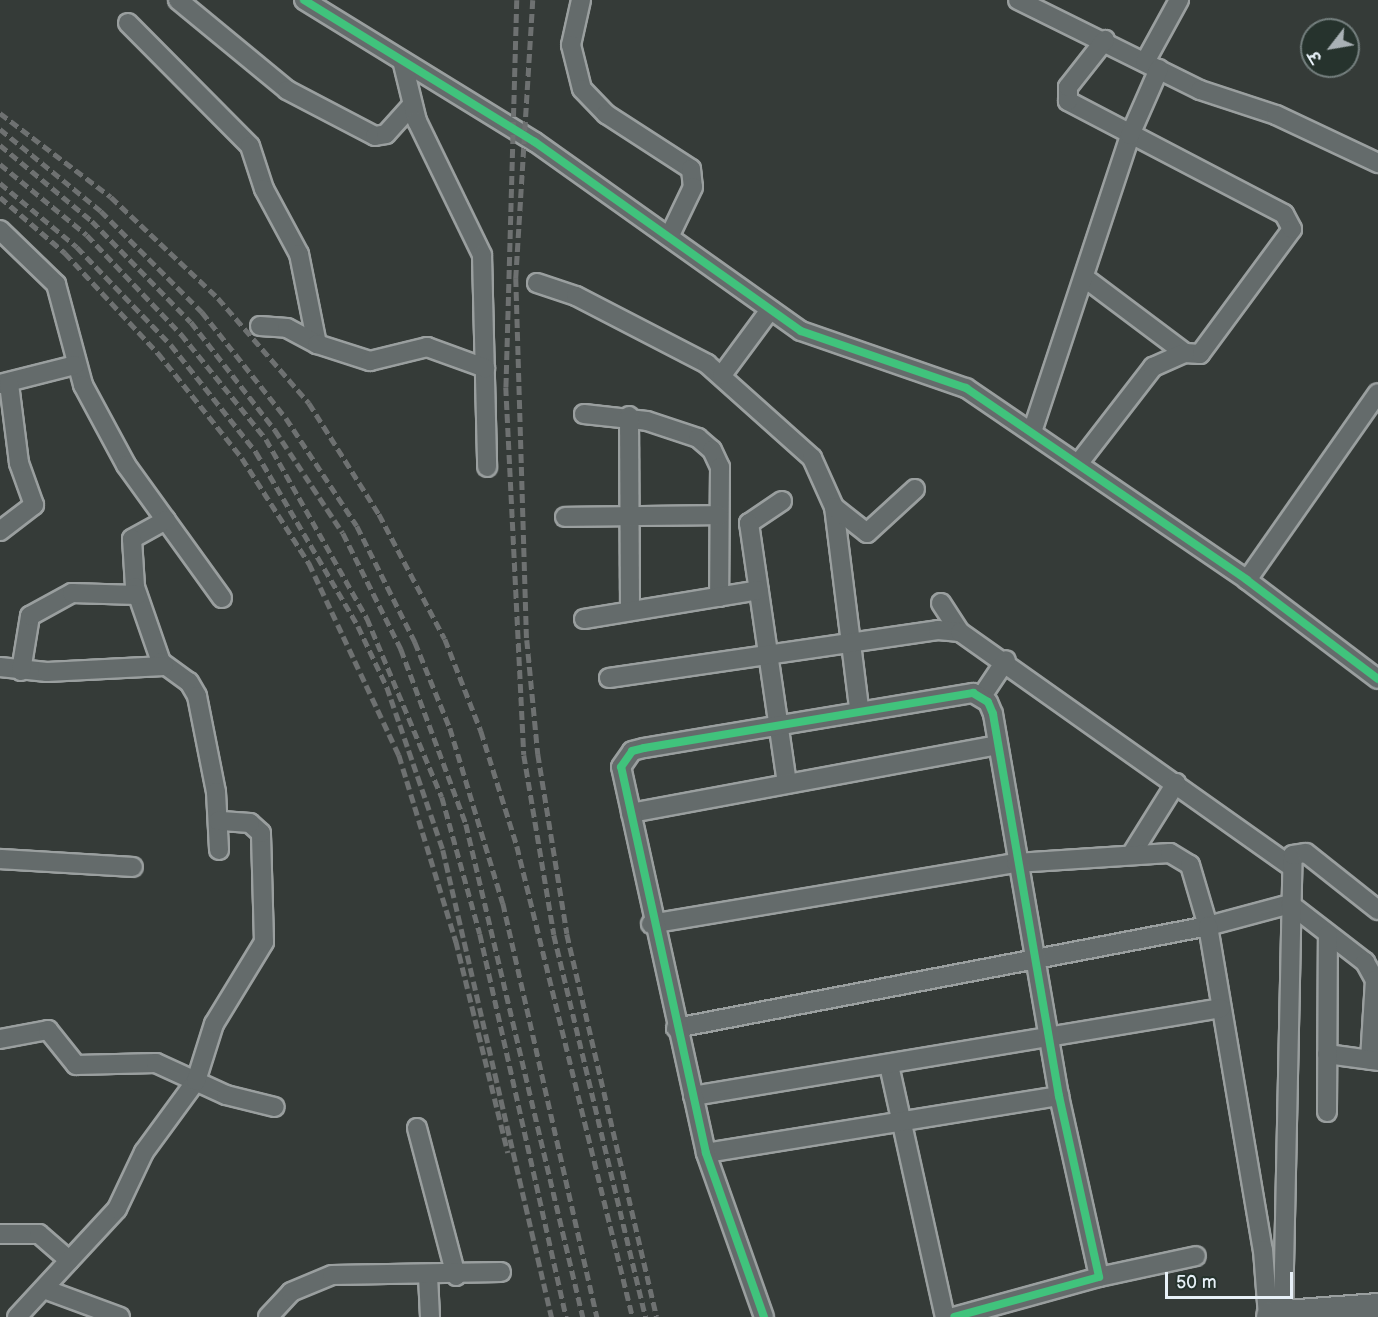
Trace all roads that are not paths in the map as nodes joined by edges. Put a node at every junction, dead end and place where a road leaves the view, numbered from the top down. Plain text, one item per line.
1 (178, 0) edge
2 (304, 0) edge
3 (581, 0) edge
4 (1018, 0) edge
5 (1179, 0) edge
6 (128, 22) dead end
7 (1105, 40) junction
8 (403, 64) junction
9 (1152, 65) junction
10 (411, 106) junction
11 (1130, 135) junction
12 (1378, 163) edge
13 (0, 230) edge
14 (669, 237) junction
15 (1085, 278) junction
16 (537, 283) dead end
17 (770, 310) junction
18 (260, 326) dead end
19 (317, 344) junction
20 (1185, 353) junction
21 (75, 365) junction
22 (484, 368) junction
23 (722, 375) junction
24 (4, 384) edge
25 (1378, 393) edge
26 (584, 414) dead end
27 (629, 416) junction
28 (1032, 432) junction
29 (1078, 464) junction
30 (487, 467) dead end
31 (915, 489) dead end
32 (782, 501) dead end
33 (834, 507) junction
34 (719, 515) junction
35 (628, 516) junction
36 (566, 517) dead end
37 (166, 520) junction
38 (0, 531) edge
39 (1247, 580) junction
40 (759, 590) junction
41 (137, 595) junction
42 (719, 597) junction
43 (222, 598) dead end
44 (941, 603) dead end
45 (630, 611) junction
46 (584, 619) dead end
47 (960, 632) junction
48 (850, 646) junction
49 (769, 656) junction
50 (1006, 660) junction
51 (164, 666) junction
52 (0, 667) edge
53 (21, 670) junction
54 (609, 678) dead end
55 (1378, 679) edge
56 (982, 696) junction
57 (859, 709) junction
58 (778, 722) junction
59 (998, 745) junction
60 (787, 783) junction
61 (1176, 783) junction
62 (631, 813) junction
63 (218, 821) junction
64 (219, 850) dead end
65 (1131, 855) junction
66 (0, 859) edge
67 (1016, 863) junction
68 (1290, 866) junction
69 (133, 867) dead end
70 (1290, 904) junction
71 (1378, 910) edge
72 (651, 924) junction
73 (1208, 926) junction
74 (1328, 935) junction
75 (1034, 960) junction
76 (1221, 1008) junction
77 (676, 1028) junction
78 (0, 1040) edge
79 (1049, 1040) junction
80 (1327, 1054) junction
81 (1374, 1060) edge
82 (889, 1065) junction
83 (196, 1081) junction
84 (693, 1096) junction
85 (1059, 1096) junction
86 (275, 1107) dead end
87 (1327, 1112) dead end
88 (903, 1124) junction
89 (417, 1128) dead end
90 (706, 1153) junction
91 (0, 1234) edge
92 (1196, 1256) dead end
93 (69, 1260) junction
94 (501, 1272) dead end
95 (428, 1276) junction
96 (456, 1276) junction
97 (1099, 1277) junction
98 (44, 1289) junction
99 (1378, 1309) edge
100 (1274, 1316) edge
101 (17, 1317) edge
102 (120, 1317) edge
103 (268, 1317) edge
104 (430, 1317) edge
105 (764, 1317) edge
106 (945, 1317) edge
107 (954, 1317) edge

1 - 10 street
2 - 8 street
3 - 14 street
4 - 7 street
5 - 9 street
6 - 19 street
7 - 9 street
7 - 11 street
8 - 10 street
8 - 14 street
9 - 11 street
9 - 12 street
10 - 22 street
11 - 15 street
11 - 20 street
13 - 21 street
14 - 17 street
15 - 20 street
15 - 28 street
16 - 23 street
17 - 23 street
17 - 28 street
18 - 19 street
19 - 22 street
20 - 29 street
21 - 24 street
21 - 37 street
22 - 30 street
23 - 33 street
24 - 38 street
25 - 39 street
26 - 27 street
27 - 34 street
27 - 35 street
28 - 29 street
29 - 39 street
31 - 33 street
32 - 40 street
33 - 48 street
34 - 35 street
34 - 42 street
35 - 36 street
35 - 45 street
37 - 41 street
37 - 43 street
39 - 55 street
40 - 42 street
40 - 49 street
41 - 51 street
41 - 53 street
42 - 45 street
44 - 47 street
45 - 46 street
47 - 48 street
47 - 50 street
48 - 49 street
48 - 57 street
49 - 54 street
49 - 58 street
50 - 56 street
50 - 61 street
51 - 53 street
51 - 63 street
52 - 53 street
56 - 57 street
56 - 59 street
57 - 58 street
58 - 60 street
58 - 62 street
59 - 60 street
59 - 67 street
60 - 62 street
61 - 65 street
61 - 68 street
62 - 72 street
63 - 64 street
63 - 83 street
65 - 67 street
65 - 73 street
66 - 69 street
67 - 72 street
67 - 75 street
68 - 70 street
68 - 71 street
70 - 73 street
70 - 74 street
70 - 100 street
72 - 77 street
73 - 75 street
73 - 76 street
74 - 80 street
74 - 81 street
75 - 77 street
75 - 79 street
76 - 79 street
76 - 100 street
77 - 84 street
78 - 83 street
79 - 82 street
79 - 85 street
80 - 81 street
80 - 87 street
82 - 84 street
82 - 88 street
83 - 86 street
83 - 93 street
84 - 90 street
85 - 88 street
85 - 97 street
88 - 90 street
88 - 106 street
89 - 96 street
90 - 105 street
91 - 93 street
92 - 97 street
93 - 98 street
94 - 96 street
95 - 96 street
95 - 103 street
95 - 104 street
97 - 107 street
98 - 101 street
98 - 102 street
99 - 100 highway

